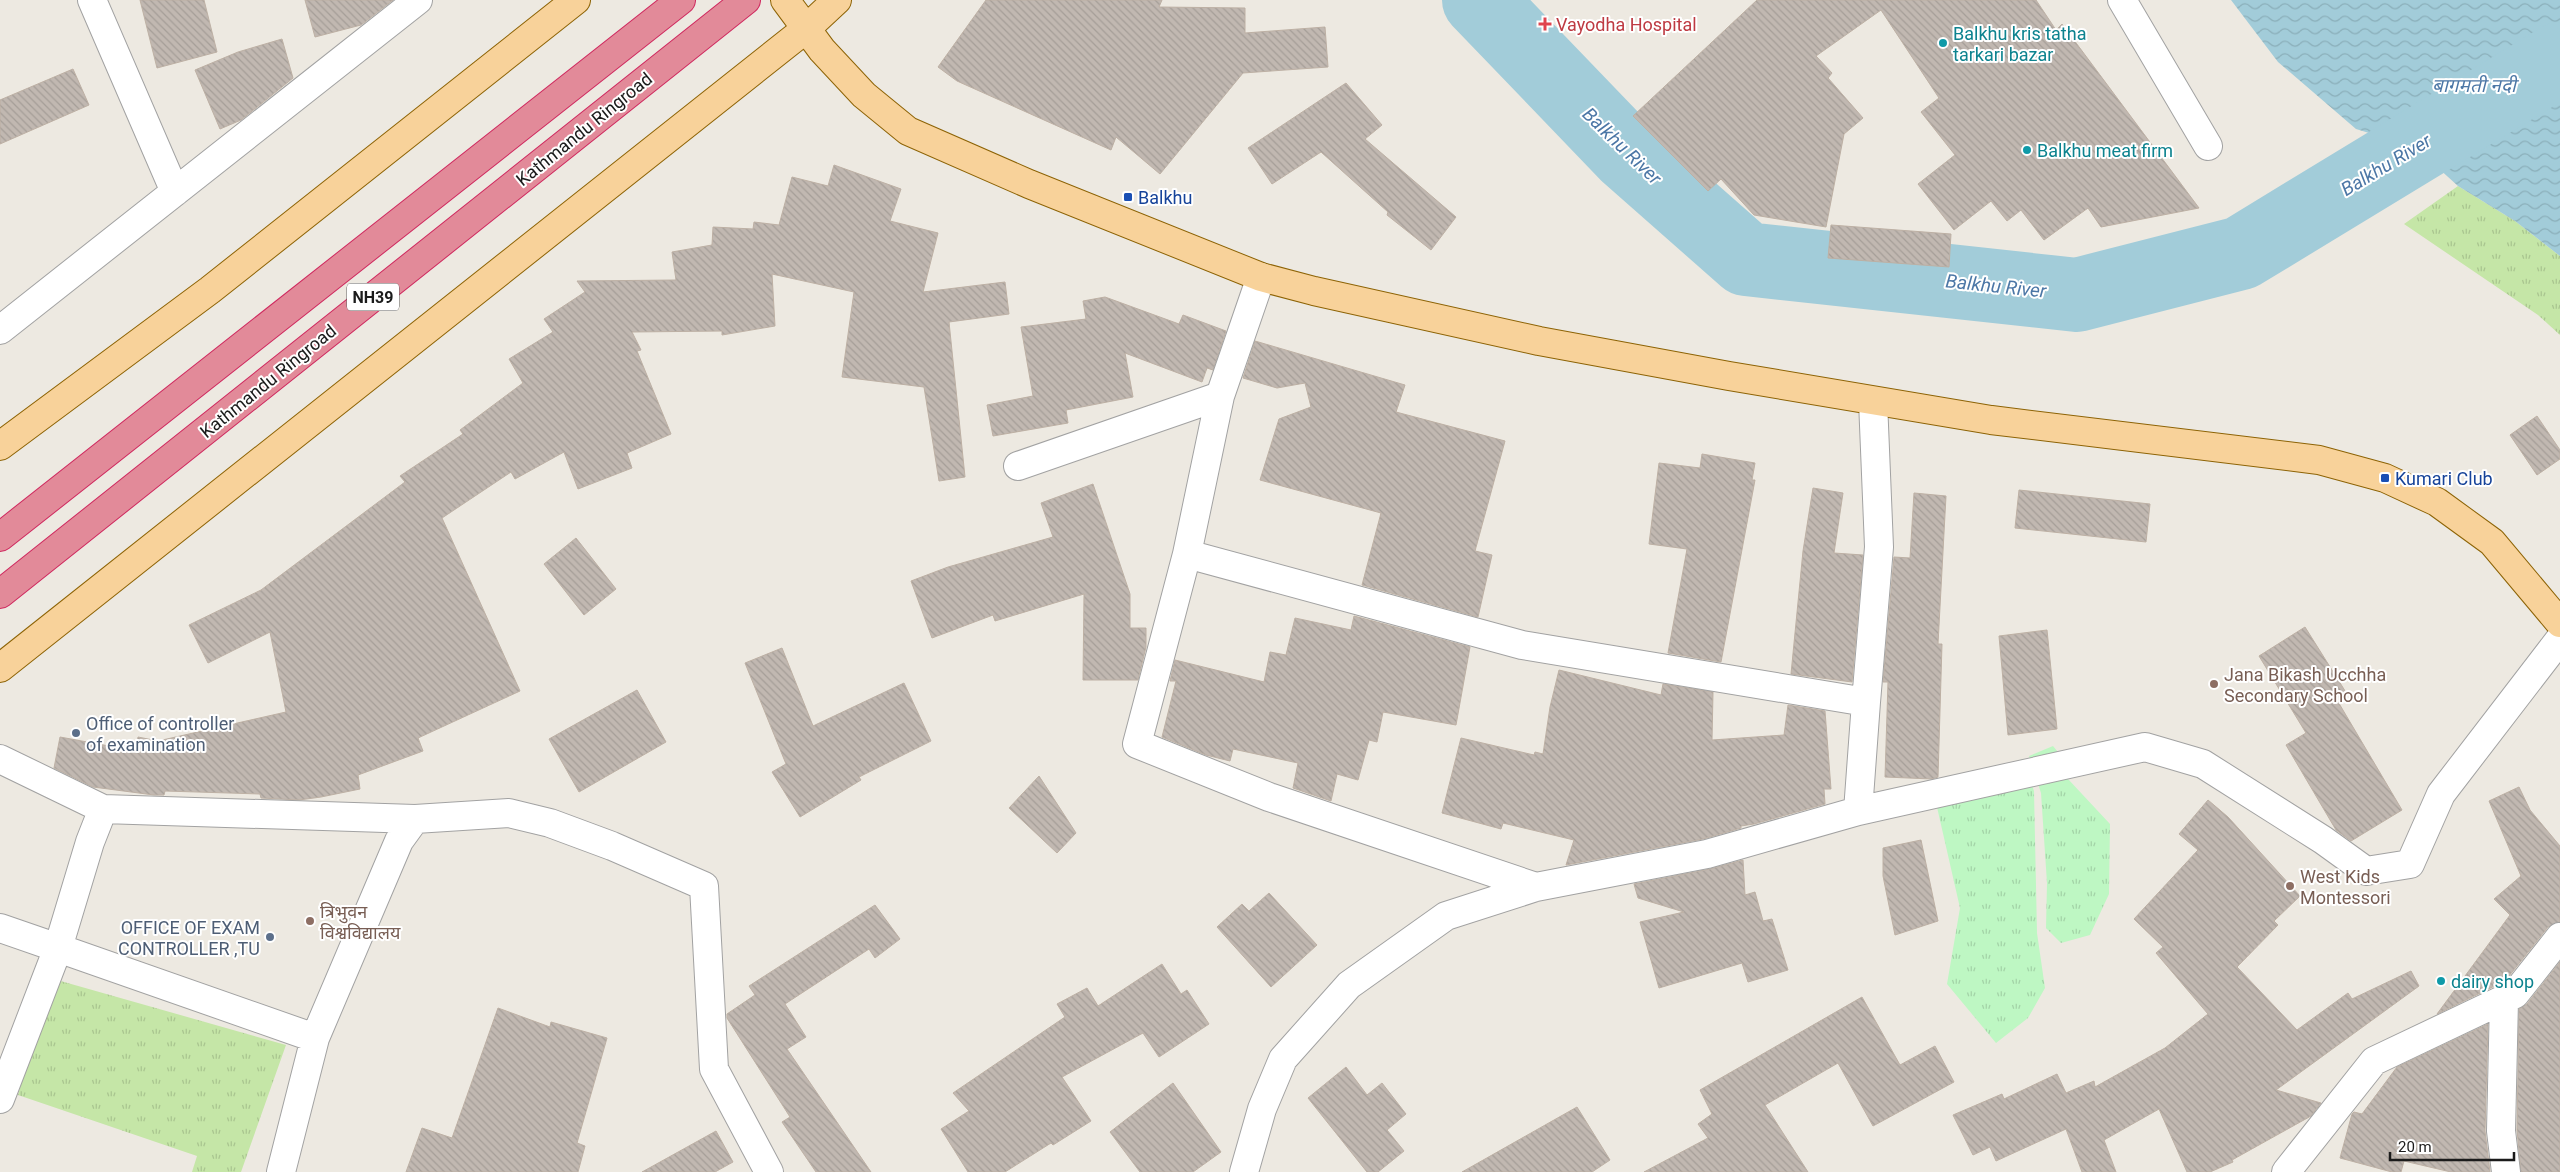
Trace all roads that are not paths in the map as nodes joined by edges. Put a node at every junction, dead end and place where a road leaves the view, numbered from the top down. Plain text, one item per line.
1 (92, 0) edge
2 (418, 0) edge
3 (576, 0) edge
4 (682, 0) edge
5 (746, 0) edge
6 (785, 0) edge
7 (837, 0) edge
8 (2122, 0) edge
9 (806, 28) junction
10 (2208, 146) dead end
11 (175, 192) junction
12 (1261, 277) junction
13 (0, 330) edge
14 (1220, 396) junction
15 (1873, 401) junction
16 (0, 446) edge
17 (1018, 466) dead end
18 (0, 537) edge
19 (1187, 554) junction
20 (0, 594) edge
21 (2560, 623) edge
22 (2560, 639) edge
23 (0, 668) edge
24 (1866, 702) junction
25 (0, 759) edge
26 (103, 810) junction
27 (1858, 811) junction
28 (416, 818) junction
29 (1536, 887) junction
30 (0, 928) edge
31 (2560, 937) edge
32 (58, 948) junction
33 (2504, 1000) junction
34 (315, 1038) junction
35 (0, 1099) edge
36 (281, 1172) edge
37 (768, 1172) edge
38 (1244, 1172) edge
39 (2286, 1172) edge
40 (2506, 1172) edge

1 - 11 street
2 - 11 street
3 - 16 main road
4 - 18 highway, NH39
5 - 20 highway, Kathmandu Ringroad / NH39
6 - 9 main road
7 - 9 main road
8 - 10 street
9 - 12 main road
9 - 23 main road
11 - 13 street
12 - 14 street
12 - 15 main road
14 - 17 street
14 - 19 street
15 - 21 main road
15 - 24 street
19 - 24 street
19 - 29 street
22 - 27 street
24 - 27 street
25 - 26 street
26 - 28 street
26 - 32 street
27 - 29 street
28 - 34 street
28 - 37 street
29 - 38 street
30 - 32 street
31 - 33 street
32 - 34 street
32 - 35 street
33 - 39 street
33 - 40 street
34 - 36 street

